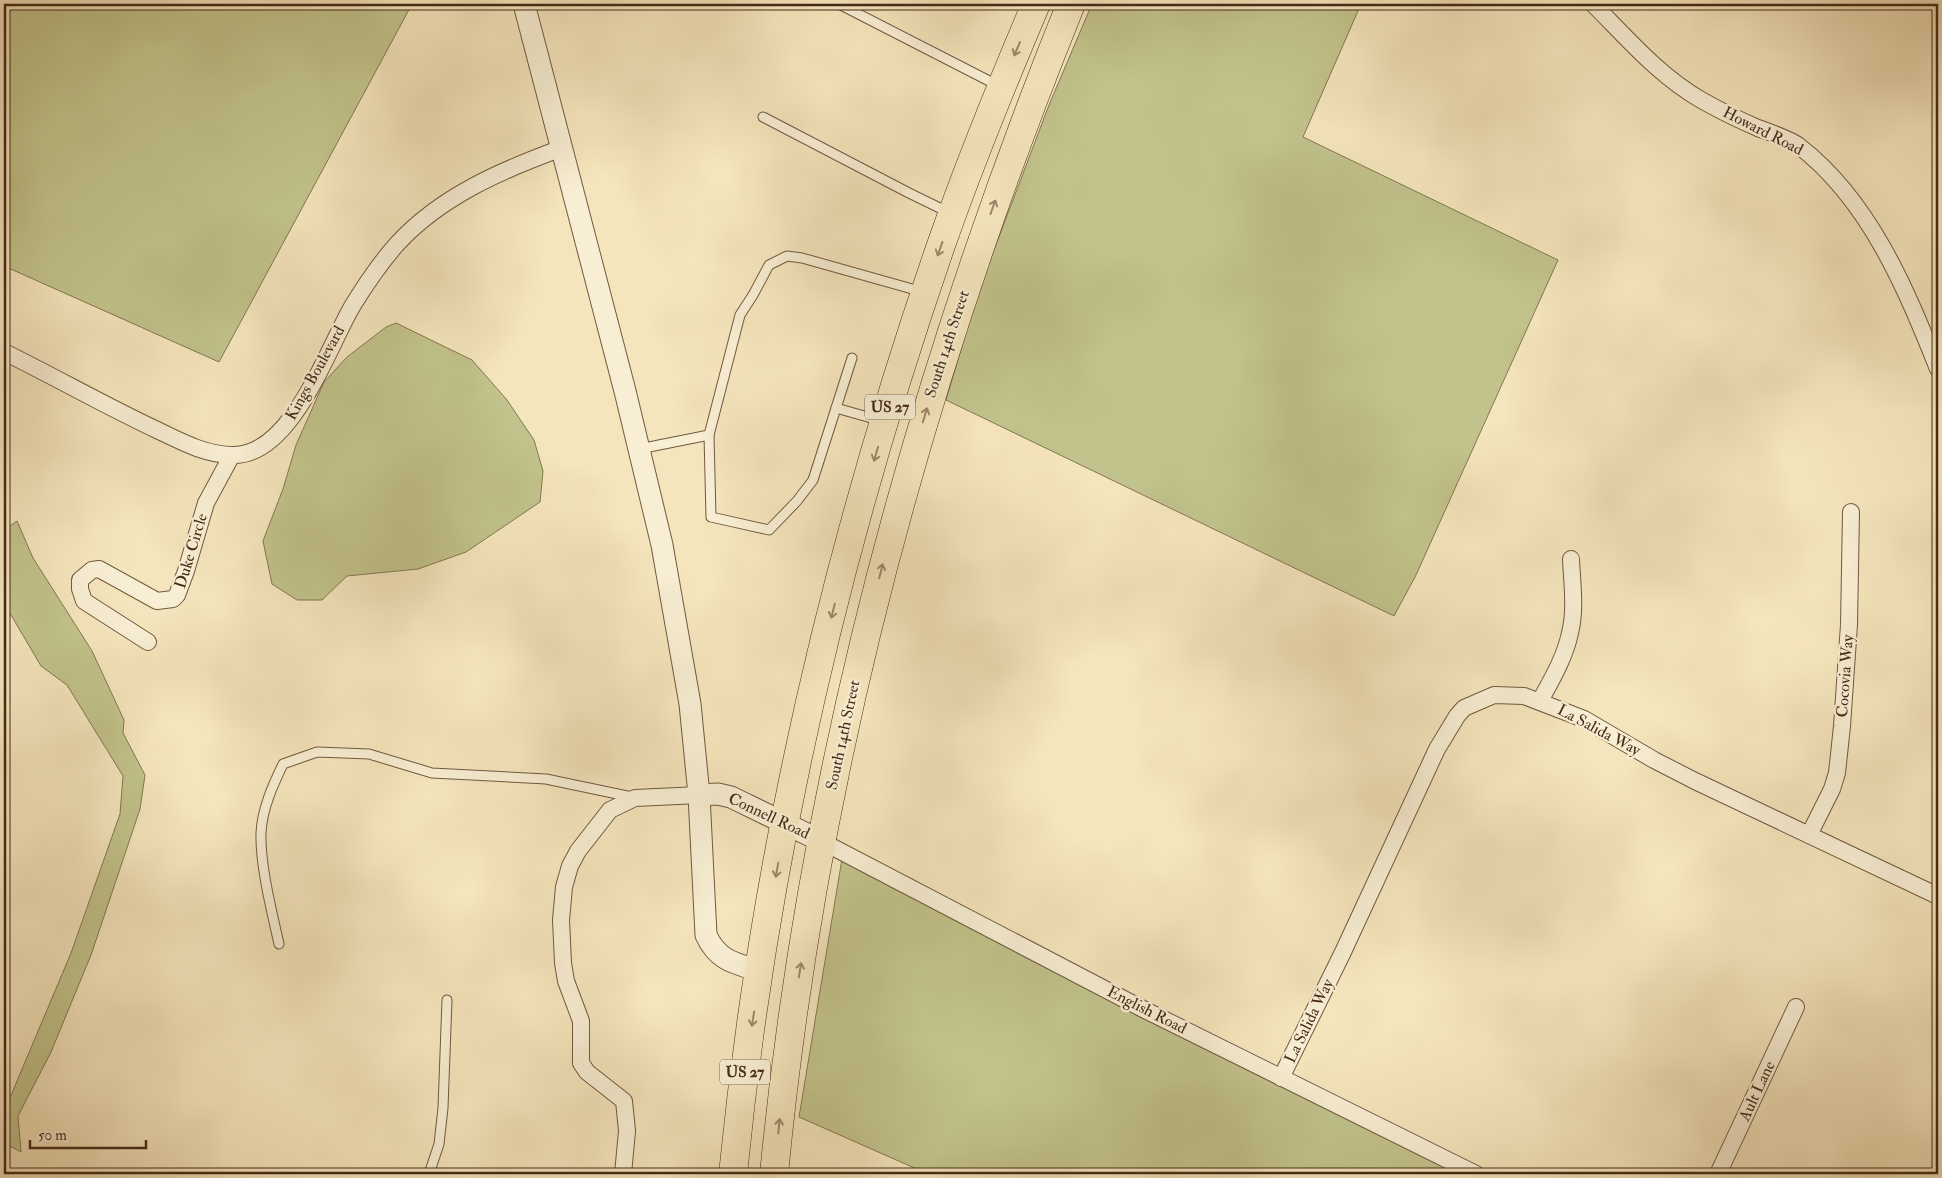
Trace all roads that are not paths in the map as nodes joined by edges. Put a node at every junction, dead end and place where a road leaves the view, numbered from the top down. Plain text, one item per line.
1 (524, 4) edge
2 (839, 4) edge
3 (1036, 4) edge
4 (1071, 4) edge
5 (1593, 4) edge
6 (1002, 88) junction
7 (763, 117) dead end
8 (1016, 144) junction
9 (562, 148) junction
10 (953, 214) junction
11 (926, 292) junction
12 (4, 352) edge
13 (852, 358) dead end
14 (1938, 369) edge
15 (836, 408) junction
16 (885, 422) junction
17 (709, 436) junction
18 (639, 449) junction
19 (232, 455) junction
20 (1851, 512) dead end
21 (1571, 559) dead end
22 (148, 642) dead end
23 (1540, 701) junction
24 (699, 795) junction
25 (635, 798) junction
26 (785, 822) junction
27 (1809, 835) junction
28 (821, 841) junction
29 (1938, 896) edge
30 (279, 944) dead end
31 (760, 970) junction
32 (446, 1000) dead end
33 (1796, 1007) dead end
34 (1281, 1078) junction
35 (428, 1174) edge
36 (624, 1174) edge
37 (732, 1174) edge
38 (774, 1174) edge
39 (1476, 1174) edge
40 (1718, 1174) edge

1 - 9 street
2 - 6 lane
3 -> 6 highway, US 27
4 - 8 highway, South 14th Street / US 27
5 - 14 street, Howard Road
6 - 8 highway
6 - 10 highway, US 27
7 - 10 lane
28 -> 8 highway, South 14th Street / US 27
9 - 18 street
9 - 19 street, Kings Boulevard
10 -> 11 highway, US 27
11 - 16 highway, US 27
11 - 17 lane
12 - 19 street, Kings Boulevard
13 - 15 lane
15 - 16 lane
15 - 17 lane
16 -> 26 highway, US 27
17 - 18 lane
18 - 24 street
19 - 22 street, Duke Circle
20 - 27 street, Cocovia Way
21 - 23 street
23 - 27 street, La Salida Way
23 - 34 street, La Salida Way
24 - 25 street, Connell Road
24 - 26 street, Connell Road
24 - 31 street
25 - 30 lane
25 - 36 street, Connell Road
26 - 28 street, Connell Road
26 -> 31 highway, US 27
27 - 29 street, La Salida Way
28 - 34 street, English Road
38 -> 28 highway, US 27
31 -> 37 highway, US 27
32 - 35 lane
33 - 40 street, Ault Lane
34 - 39 street, English Road

